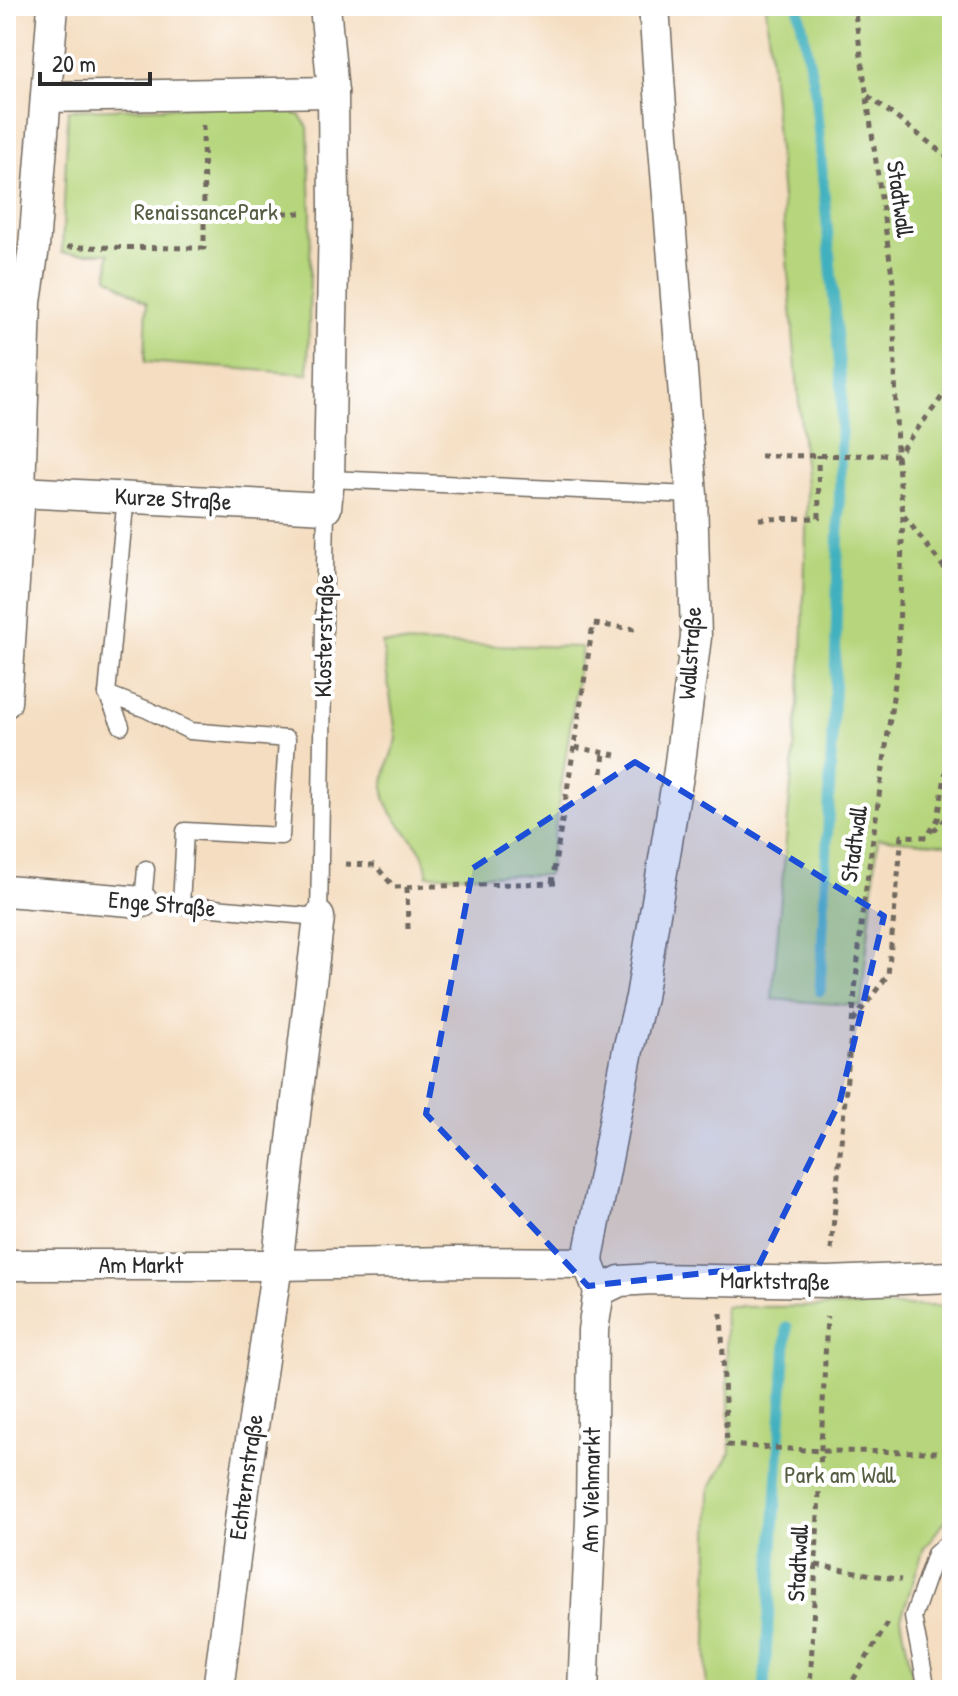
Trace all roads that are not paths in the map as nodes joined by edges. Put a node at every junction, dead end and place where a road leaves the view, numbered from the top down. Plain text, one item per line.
1 (53, 6) edge
2 (325, 6) edge
3 (654, 6) edge
4 (333, 92) junction
5 (46, 97) junction
6 (20, 492) junction
7 (327, 494) junction
8 (692, 495) junction
9 (126, 496) junction
10 (107, 694) junction
11 (6, 702) edge
12 (121, 726) dead end
13 (146, 869) dead end
14 (6, 891) edge
15 (143, 902) junction
16 (181, 905) junction
17 (319, 917) junction
18 (6, 1265) edge
19 (277, 1265) junction
20 (594, 1277) junction
21 (952, 1277) edge
22 (952, 1539) edge
23 (218, 1690) edge
24 (583, 1690) edge
25 (927, 1690) edge

1 - 5 street
2 - 4 street, Klosterstraße
3 - 8 street, Wallstraße
4 - 5 street
4 - 7 street, Klosterstraße
5 - 6 street
6 - 9 street, Kurze Straße
6 - 11 street
7 - 8 lane
7 - 9 street, Kurze Straße
7 - 17 lane, Klosterstraße
8 - 20 street, Wallstraße
9 - 10 lane
10 - 12 lane
10 - 16 lane
13 - 15 lane
14 - 15 street, Enge Straße
15 - 16 lane, Enge Straße
16 - 17 lane, Enge Straße
17 - 19 street, Klosterstraße
18 - 19 street, Am Markt
19 - 20 street, Marktstraße
19 - 23 street, Echternstraße
20 - 21 street, Marktstraße
20 - 24 street, Am Viehmarkt
22 - 25 lane

